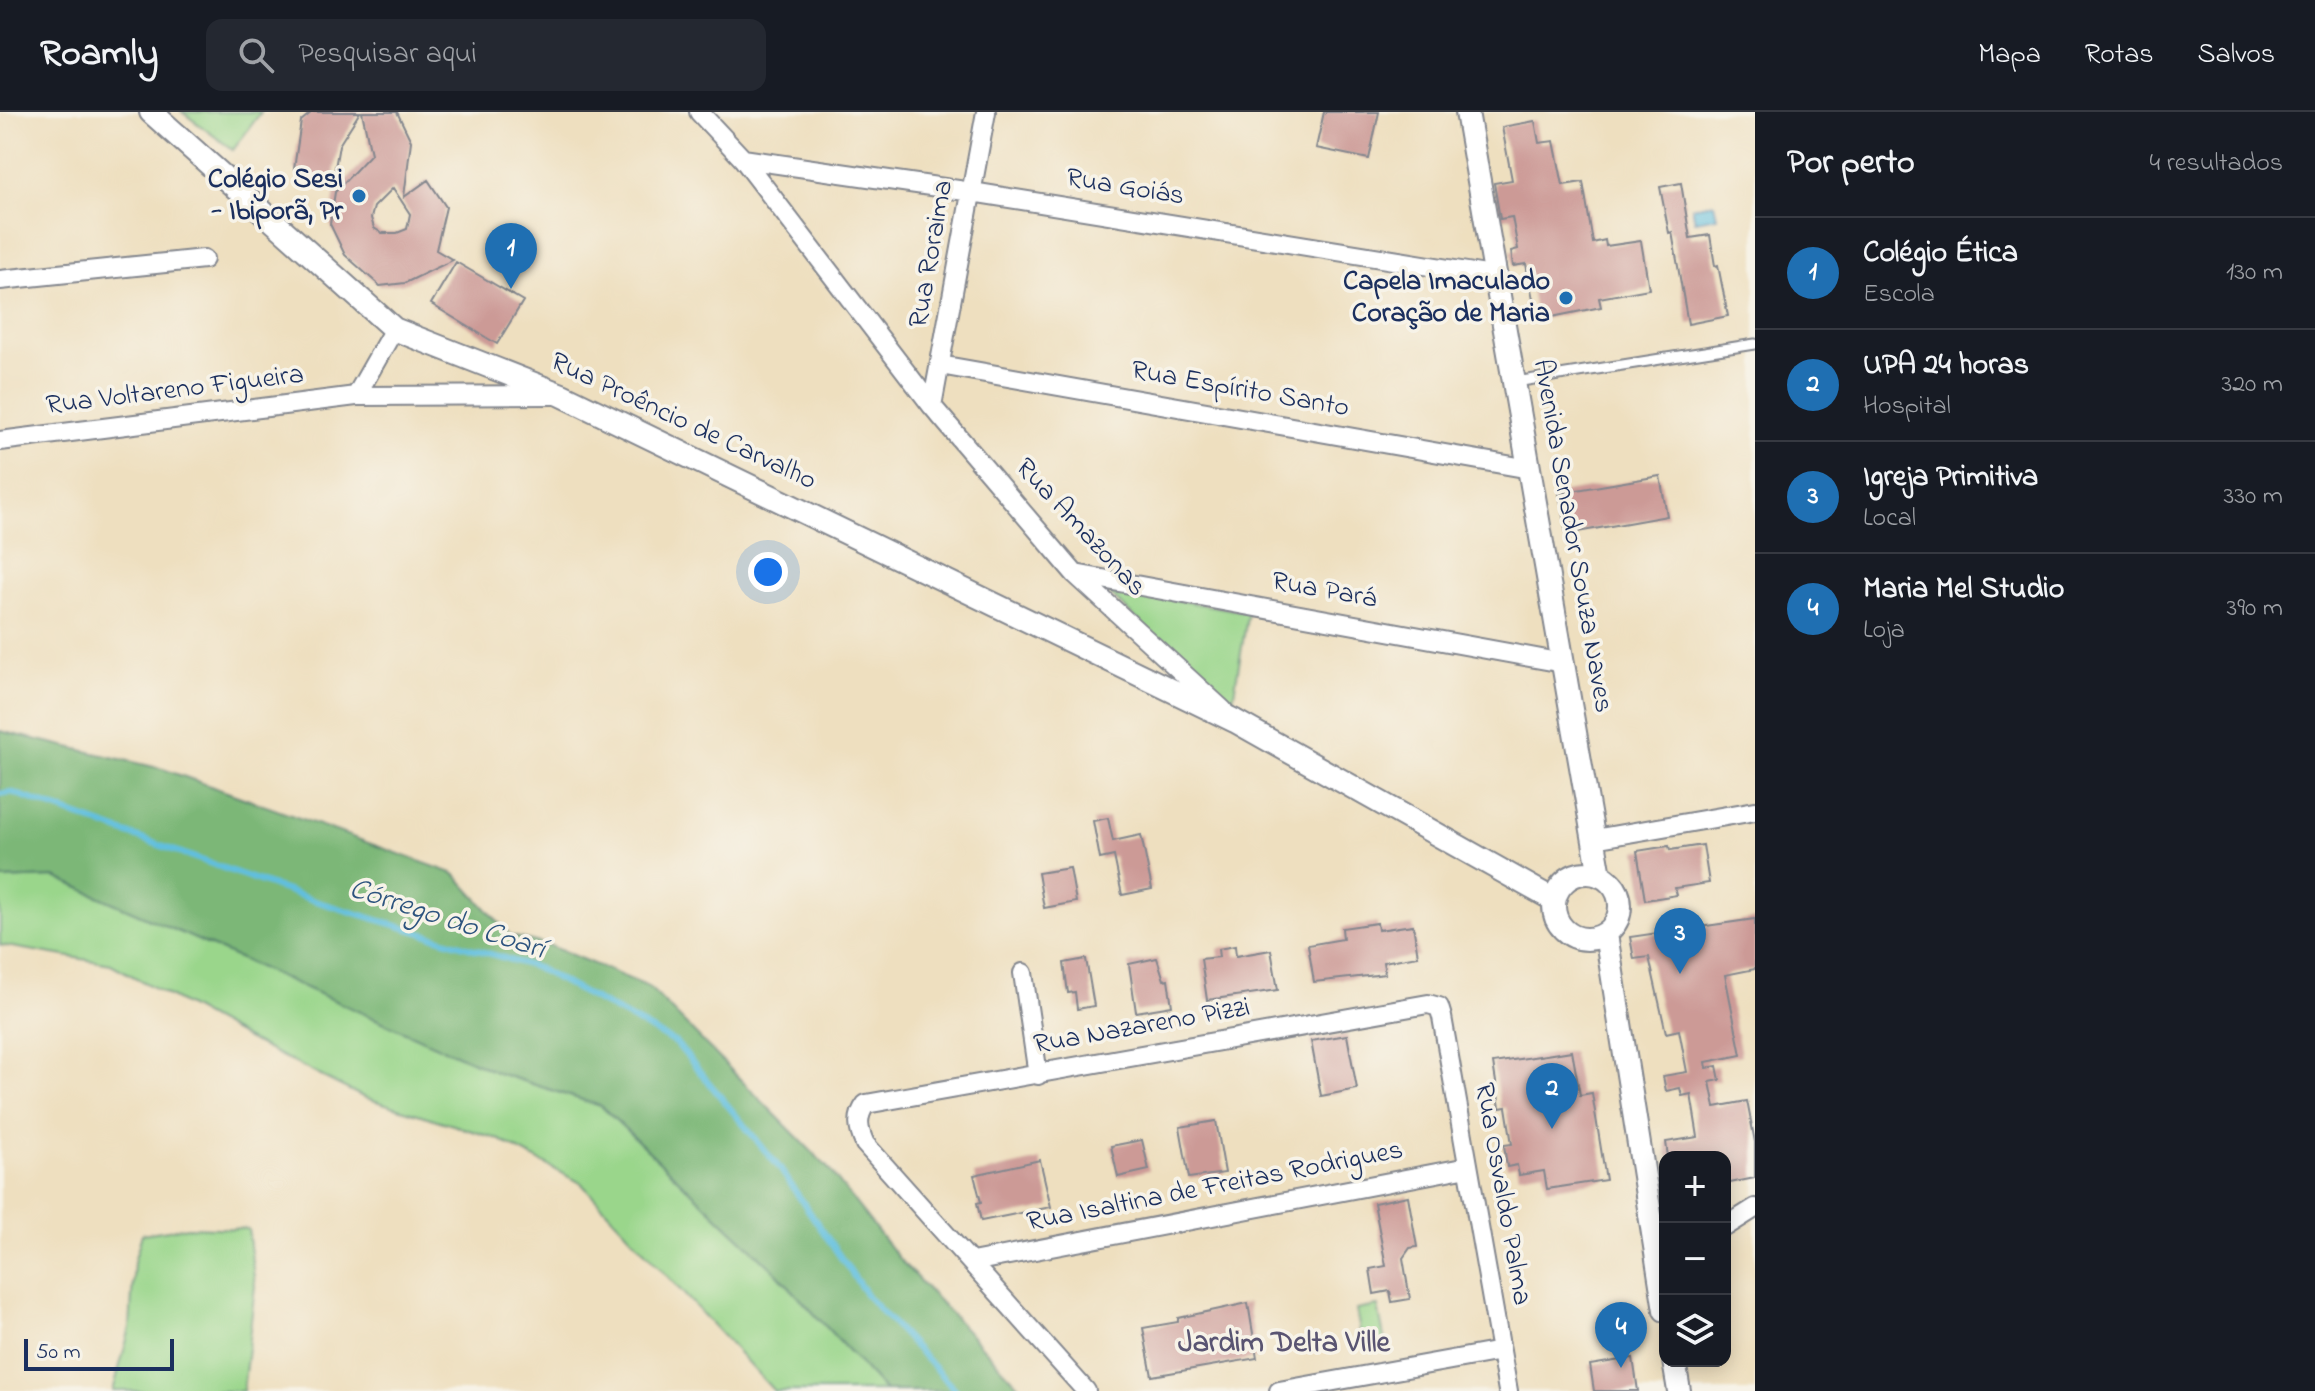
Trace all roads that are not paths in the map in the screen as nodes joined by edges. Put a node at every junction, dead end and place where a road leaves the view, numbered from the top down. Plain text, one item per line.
1 (151, 112) edge
2 (699, 112) edge
3 (986, 112) edge
4 (1467, 112) edge
5 (743, 159) junction
6 (972, 192) junction
7 (204, 259) dead end
8 (1498, 277) junction
9 (0, 280) edge
10 (394, 329) junction
11 (1755, 344) edge
12 (940, 365) junction
13 (1515, 382) junction
14 (562, 395) junction
15 (356, 396) junction
16 (932, 406) junction
17 (0, 441) edge
18 (1530, 469) junction
19 (1075, 574) junction
20 (1563, 663) junction
21 (1235, 721) junction
22 (1755, 811) edge
23 (1594, 839) junction
24 (1600, 876) junction
25 (1554, 900) junction
26 (1606, 934) junction
27 (1023, 973) dead end
28 (1439, 1007) joint
29 (1038, 1075) junction
30 (1468, 1167) junction
31 (1755, 1208) edge
32 (1731, 1223) edge
33 (1659, 1250) edge
34 (972, 1262) junction
35 (1501, 1351) junction
36 (1675, 1367) edge
37 (1086, 1391) edge
38 (1279, 1391) edge
39 (1508, 1391) edge
40 (1679, 1391) edge

1 - 10 street, Rua Proêncio de Carvalho
2 - 5 street, Rua Amazonas
3 - 6 street, Rua Roraima
4 - 8 street, Avenida Senador Souza Naves
5 - 6 street, Rua Goiás
5 - 16 street, Rua Amazonas
6 - 8 street, Rua Goiás
6 - 12 street, Rua Roraima
7 - 9 street
8 - 13 street, Avenida Senador Souza Naves
10 - 14 street, Rua Proêncio de Carvalho
10 - 15 street
11 - 13 lane
12 - 16 street, Rua Roraima
12 - 18 street, Rua Espírito Santo
13 - 18 street, Avenida Senador Souza Naves
14 - 15 street, Rua Voltareno Figueira
14 - 21 street, Rua Proêncio de Carvalho
15 - 17 street, Rua Voltareno Figueira
16 - 19 street, Rua Amazonas
18 - 20 street, Avenida Senador Souza Naves
19 - 20 street, Rua Pará
19 - 21 street, Rua Amazonas
20 - 23 street, Avenida Senador Souza Naves
21 - 25 street, Rua Amazonas
22 - 23 street
23 - 24 street, Avenida Senador Souza Naves
24 - 25 street
24 - 26 street
25 - 26 street
26 - 33 street
27 - 29 street
28 - 29 street, Rua Nazareno Pizzi
28 - 30 street, Rua Osvaldo Palma
29 - 34 street, Rua Nazareno Pizzi
30 - 34 street, Rua Isaltina de Freitas Rodrigues
30 - 35 street, Rua Osvaldo Palma
31 - 32 street
34 - 37 street
35 - 38 street
35 - 39 street, Rua Osvaldo Palma
36 - 40 street

